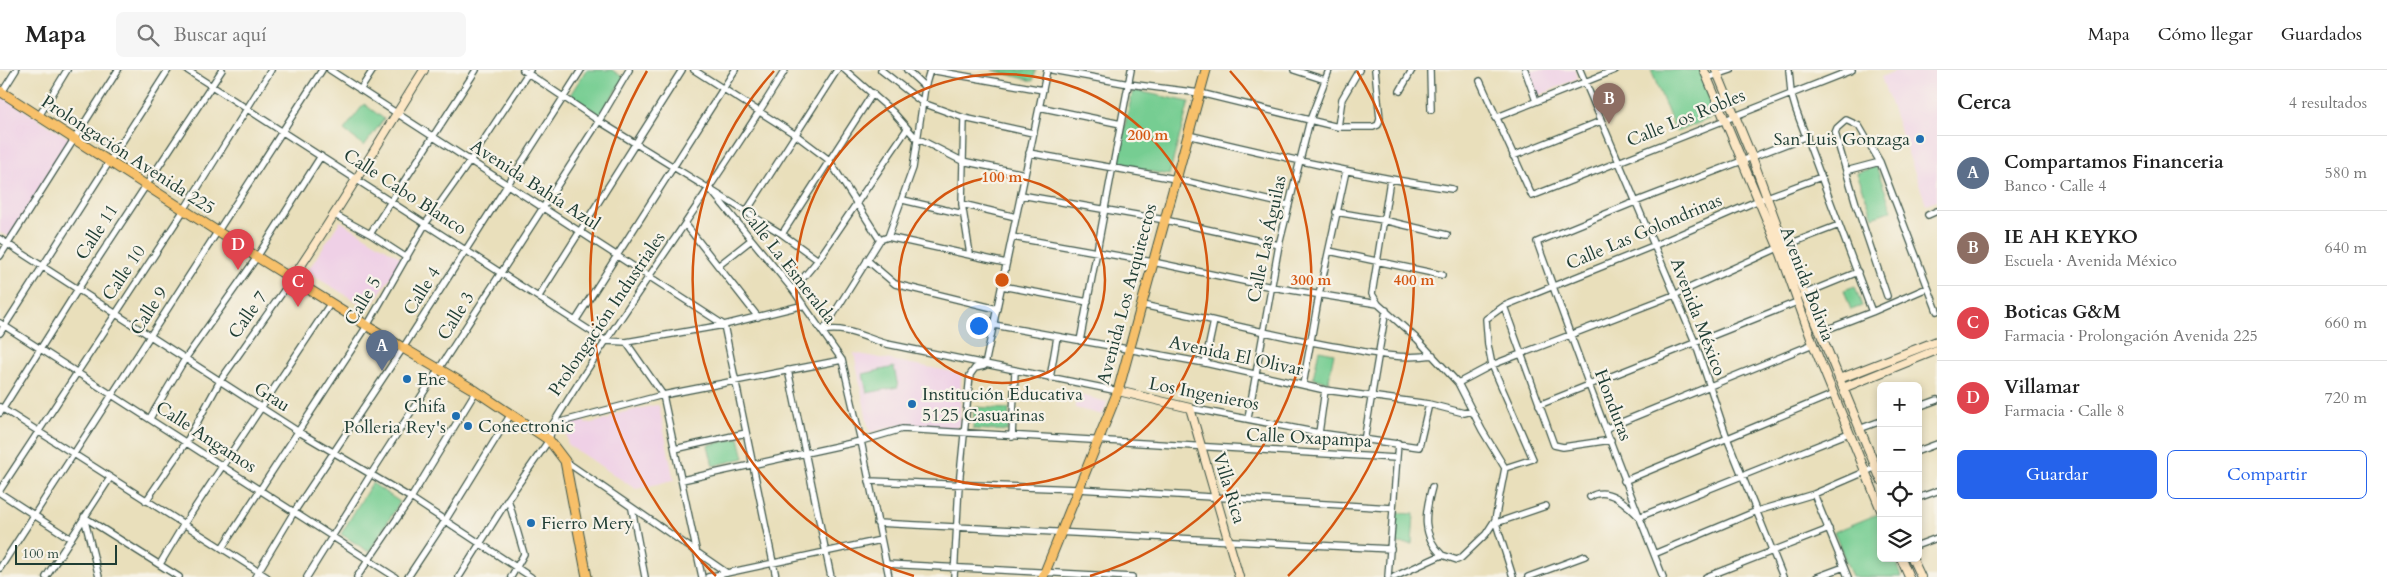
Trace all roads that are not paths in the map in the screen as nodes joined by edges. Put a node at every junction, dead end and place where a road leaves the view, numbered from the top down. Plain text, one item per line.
1 (16, 70) edge
2 (67, 70) edge
3 (118, 70) edge
4 (168, 70) edge
5 (187, 70) edge
6 (222, 70) edge
7 (271, 70) edge
8 (322, 70) edge
9 (330, 70) edge
10 (374, 70) edge
11 (424, 70) edge
12 (476, 70) edge
13 (581, 70) edge
14 (629, 70) edge
15 (682, 70) edge
16 (694, 70) edge
17 (735, 70) edge
18 (785, 70) edge
19 (838, 70) edge
20 (845, 70) edge
21 (881, 70) edge
22 (907, 70) edge
23 (930, 70) edge
24 (1047, 70) edge
25 (1052, 70) edge
26 (1131, 70) edge
27 (1206, 70) edge
28 (1294, 70) edge
29 (1328, 70) edge
30 (1358, 70) edge
31 (1375, 70) edge
32 (1412, 70) edge
33 (1430, 70) edge
34 (1525, 70) edge
35 (1580, 70) edge
36 (1615, 70) edge
37 (1731, 70) edge
38 (1789, 70) edge
39 (1852, 70) edge
40 (527, 71) edge
41 (1309, 72) edge
42 (1716, 72) edge
43 (1706, 74) edge
44 (1325, 80) junction
45 (1480, 81) dead end
46 (1585, 82) junction
47 (1129, 84) junction
48 (212, 86) junction
49 (925, 87) junction
50 (723, 89) junction
51 (360, 90) junction
52 (1042, 90) junction
53 (1400, 91) dead end
54 (1, 93) edge
55 (873, 93) junction
56 (1200, 93) junction
57 (1791, 93) junction
58 (563, 97) junction
59 (1536, 101) junction
60 (923, 103) junction
61 (246, 108) junction
62 (1039, 108) junction
63 (1431, 110) dead end
64 (760, 112) junction
65 (397, 114) junction
66 (1734, 115) junction
67 (39, 116) junction
68 (964, 118) junction
69 (1495, 118) junction
70 (1725, 119) junction
71 (1310, 120) junction
72 (599, 121) junction
73 (1601, 121) junction
74 (1121, 124) junction
75 (1338, 126) junction
76 (907, 129) junction
77 (283, 132) junction
78 (1034, 133) junction
79 (796, 135) junction
80 (1188, 135) junction
81 (432, 136) junction
82 (1807, 136) junction
83 (918, 138) junction
84 (74, 139) junction
85 (637, 144) junction
86 (1029, 153) junction
87 (321, 156) junction
88 (1513, 156) junction
89 (1752, 157) junction
90 (829, 160) junction
91 (1743, 160) junction
92 (470, 161) junction
93 (962, 161) junction
94 (1299, 161) junction
95 (1618, 161) junction
96 (109, 162) junction
97 (1880, 162) junction
98 (675, 167) junction
99 (1113, 169) junction
100 (1346, 171) junction
101 (1846, 171) junction
102 (1025, 174) junction
103 (1821, 177) junction
104 (355, 178) junction
105 (1176, 179) junction
106 (1390, 180) junction
107 (507, 184) junction
108 (146, 186) junction
109 (710, 189) junction
110 (1452, 189) dead end
111 (1021, 195) junction
112 (1762, 198) junction
113 (903, 200) junction
114 (392, 201) junction
115 (1635, 202) junction
116 (856, 204) junction
117 (962, 204) junction
118 (1288, 204) junction
119 (543, 208) junction
120 (184, 210) junction
121 (1105, 210) junction
122 (1937, 211) edge
123 (746, 212) junction
124 (1336, 212) junction
125 (963, 214) junction
126 (335, 215) junction
127 (1928, 215) dead end
128 (1016, 217) junction
129 (1165, 220) junction
130 (1383, 220) junction
131 (426, 223) junction
132 (686, 225) junction
133 (1838, 225) junction
134 (580, 232) junction
135 (218, 233) junction
136 (370, 234) junction
137 (782, 234) junction
138 (1447, 235) dead end
139 (888, 237) junction
140 (1012, 238) junction
141 (0, 239) edge
142 (751, 240) junction
143 (880, 240) junction
144 (8, 244) junction
145 (1279, 244) junction
146 (1653, 246) junction
147 (1781, 247) junction
148 (466, 249) junction
149 (1329, 251) junction
150 (1097, 253) junction
151 (970, 254) junction
152 (616, 255) junction
153 (0, 256) edge
154 (257, 258) junction
155 (407, 258) junction
156 (818, 260) junction
157 (867, 260) junction
158 (1153, 262) junction
159 (1376, 262) junction
160 (1006, 264) junction
161 (718, 266) junction
162 (43, 267) junction
163 (501, 272) junction
164 (1858, 272) junction
165 (1442, 275) dead end
166 (650, 277) junction
167 (292, 279) junction
168 (1002, 286) junction
169 (1552, 286) junction
170 (1272, 287) junction
171 (1927, 288) junction
172 (78, 289) junction
173 (793, 290) junction
174 (1804, 294) junction
175 (1319, 295) junction
176 (1674, 295) junction
177 (539, 296) junction
178 (1888, 296) dead end
179 (1934, 296) edge
180 (1088, 302) junction
181 (1798, 302) junction
182 (330, 304) junction
183 (1378, 304) junction
184 (804, 305) junction
185 (1142, 305) junction
186 (1504, 306) junction
187 (997, 309) junction
188 (1386, 310) junction
189 (1937, 311) edge
190 (1872, 312) junction
191 (115, 313) junction
192 (758, 316) junction
193 (576, 320) junction
194 (1214, 321) junction
195 (1816, 322) junction
196 (2, 325) edge
197 (724, 325) junction
198 (994, 325) junction
199 (1806, 325) junction
200 (367, 326) junction
201 (823, 331) junction
202 (1264, 332) junction
203 (1820, 332) junction
204 (0, 333) edge
205 (150, 336) junction
206 (1570, 336) junction
207 (1057, 337) junction
208 (606, 341) junction
209 (1080, 341) junction
210 (1937, 341) edge
211 (626, 342) junction
212 (1311, 342) junction
213 (1695, 342) junction
214 (1814, 344) junction
215 (403, 348) junction
216 (1130, 349) junction
217 (41, 350) junction
218 (1937, 350) edge
219 (1379, 354) junction
220 (1522, 354) junction
221 (1433, 355) junction
222 (185, 359) junction
223 (842, 360) junction
224 (1205, 363) junction
225 (985, 365) junction
226 (1492, 365) junction
227 (439, 370) junction
228 (788, 370) junction
229 (1015, 371) junction
230 (77, 372) junction
231 (1257, 375) junction
232 (1050, 378) junction
233 (1839, 380) junction
234 (220, 382) junction
235 (735, 383) junction
236 (1458, 383) junction
237 (1303, 385) junction
238 (1589, 385) junction
239 (1710, 388) junction
240 (1843, 388) junction
241 (1325, 390) junction
242 (476, 391) junction
243 (1118, 391) junction
244 (1834, 394) junction
245 (663, 395) junction
246 (113, 396) junction
247 (1372, 397) junction
248 (1937, 400) edge
249 (1429, 404) junction
250 (1539, 405) junction
251 (1922, 406) edge
252 (262, 408) junction
253 (1190, 408) junction
254 (1, 410) edge
255 (1472, 411) junction
256 (511, 414) junction
257 (150, 418) junction
258 (1248, 418) junction
259 (1877, 422) edge
260 (553, 424) junction
261 (1607, 428) junction
262 (1859, 429) junction
263 (38, 431) junction
264 (298, 432) junction
265 (1849, 432) junction
266 (746, 433) junction
267 (1319, 433) junction
268 (964, 434) junction
269 (1012, 436) junction
270 (1727, 438) junction
271 (549, 440) junction
272 (861, 440) junction
273 (1364, 440) junction
274 (1611, 440) junction
275 (186, 441) junction
276 (1098, 441) junction
277 (1398, 443) junction
278 (1937, 444) edge
279 (1201, 446) junction
280 (675, 449) junction
281 (1922, 450) edge
282 (333, 452) junction
283 (805, 452) junction
284 (74, 454) junction
285 (1396, 458) junction
286 (565, 461) junction
287 (753, 464) junction
288 (1877, 464) edge
289 (223, 467) junction
290 (1877, 467) edge
291 (1505, 468) junction
292 (1866, 473) junction
293 (371, 474) junction
294 (1742, 477) junction
295 (110, 478) junction
296 (682, 480) junction
297 (869, 481) junction
298 (1624, 481) junction
299 (959, 485) junction
300 (1432, 487) dead end
301 (1078, 489) junction
302 (259, 490) junction
303 (1937, 490) edge
304 (0, 492) edge
305 (1814, 494) junction
306 (1922, 496) edge
307 (1590, 497) dead end
308 (411, 498) junction
309 (1218, 498) junction
310 (508, 499) junction
311 (1877, 500) edge
312 (146, 501) junction
313 (1546, 506) dead end
314 (1392, 508) junction
315 (632, 509) junction
316 (1757, 510) junction
317 (294, 512) junction
318 (34, 515) junction
319 (84, 517) junction
320 (1639, 517) junction
321 (445, 522) junction
322 (1496, 522) junction
323 (877, 523) junction
324 (184, 524) junction
325 (956, 527) junction
326 (1829, 529) junction
327 (1061, 533) junction
328 (333, 536) junction
329 (1937, 538) edge
330 (71, 539) junction
331 (881, 540) junction
332 (1229, 541) junction
333 (480, 544) junction
334 (1922, 544) edge
335 (222, 548) junction
336 (1391, 549) junction
337 (1773, 550) junction
338 (697, 551) junction
339 (826, 551) junction
340 (1654, 554) junction
341 (1442, 555) junction
342 (1585, 556) dead end
343 (368, 560) junction
344 (1903, 562) edge
345 (1914, 562) edge
346 (773, 563) junction
347 (160, 564) junction
348 (886, 564) junction
349 (517, 567) junction
350 (1844, 567) junction
351 (0, 568) edge
352 (955, 568) junction
353 (727, 573) junction
354 (257, 574) edge
355 (1044, 575) edge
356 (46, 577) edge
357 (99, 577) edge
358 (179, 577) edge
359 (267, 577) edge
360 (307, 577) edge
361 (357, 577) edge
362 (395, 577) edge
363 (408, 577) edge
364 (459, 577) edge
365 (511, 577) edge
366 (531, 577) edge
367 (586, 577) edge
368 (645, 577) edge
369 (702, 577) edge
370 (708, 577) edge
371 (776, 577) edge
372 (831, 577) edge
373 (889, 577) edge
374 (954, 577) edge
375 (1114, 577) edge
376 (1132, 577) edge
377 (1239, 577) edge
378 (1388, 577) edge
379 (1394, 577) edge
380 (1513, 577) edge
381 (1528, 577) edge
382 (1663, 577) edge
383 (1706, 577) edge
384 (1783, 577) edge
385 (1817, 577) edge
386 (1848, 577) edge
387 (1909, 577) edge
388 (1920, 577) edge

1 - 54 street
2 - 67 street
3 - 84 street
4 - 96 street
5 - 48 street, Calle Cabo Blanco
6 - 48 street, Calle 11
7 - 61 street, Calle 10
8 - 77 street, Calle 9
9 - 51 street, Avenida Bahía Azul
10 - 51 street
11 - 65 main road, Calle 7
12 - 81 street
13 - 58 street, Calle 4
14 - 72 street, Calle 3
15 - 85 street
16 - 50 street
17 - 50 street
18 - 64 street, Prolongación Industriales
19 - 79 street
20 - 55 street
21 - 60 street
22 - 49 street
23 - 49 street
23 - 52 street
24 - 52 street
25 - 47 street
26 - 47 street
27 - 56 main road, Avenida Los Arquitectos
28 - 41 street
29 - 44 street, Calle Las Águilas
30 - 75 street
31 - 75 street
32 - 53 street
33 - 63 street
34 - 59 street
35 - 46 street, Avenida México
36 - 46 street
37 - 42 street
38 - 57 street
39 - 57 street, Calle Los Robles
40 - 58 street, Calle La Esmeralda
40 - 92 street, Calle 5
41 - 44 street
42 - 43 street
42 - 66 main road, Avenida Bolivia
43 - 70 main road, Avenida Bolivia
44 - 71 street, Calle Las Águilas
45 - 69 street
46 - 59 street
46 - 73 street, Avenida México
47 - 56 street
47 - 74 street
48 - 61 street, Calle Cabo Blanco
48 - 108 street, Calle 11
49 - 60 street
50 - 64 street
50 - 98 street
51 - 65 street, Avenida Bahía Azul
52 - 62 street
54 - 67 main road, Prolongación Avenida 225
55 - 76 street
55 - 90 street
56 - 71 street
56 - 80 main road, Avenida Los Arquitectos
57 - 66 street, Calle Los Robles
57 - 82 street
58 - 72 street, Calle La Esmeralda
58 - 107 street, Calle 4
59 - 69 street
60 - 68 street
60 - 83 street
61 - 77 street, Calle Cabo Blanco
61 - 120 street, Calle 10
62 - 74 street
62 - 78 street
64 - 79 street
64 - 109 street, Prolongación Industriales
65 - 81 street, Avenida Bahía Azul
65 - 104 main road, Calle 7
66 - 70 street, Calle Los Robles
66 - 89 main road, Avenida Bolivia
67 - 84 main road, Prolongación Avenida 225
68 - 78 street
68 - 93 street
69 - 88 street
70 - 91 main road, Avenida Bolivia
70 - 95 street, Calle Los Robles
71 - 75 street
71 - 94 street, Calle Las Águilas
72 - 85 street, Calle La Esmeralda
72 - 119 street, Calle 3
73 - 88 street
73 - 95 street, Avenida México
74 - 99 street
76 - 83 street
76 - 116 street
77 - 87 street, Calle Cabo Blanco
77 - 135 street, Calle 9
78 - 86 street
79 - 90 street
79 - 123 street
80 - 94 street
80 - 105 main road, Avenida Los Arquitectos
81 - 92 street, Avenida Bahía Azul
81 - 114 street
82 - 89 street
82 - 103 street
83 - 93 street
83 - 113 street
84 - 96 main road, Prolongación Avenida 225
84 - 144 street
85 - 98 street, Calle La Esmeralda
85 - 134 street
86 - 99 street
86 - 102 street
87 - 104 street, Calle Cabo Blanco
87 - 154 street
88 - 95 street, Calle Los Robles
89 - 91 street
89 - 112 main road, Avenida Bolivia
90 - 116 street
90 - 137 street
91 - 112 main road, Avenida Bolivia
91 - 115 street
92 - 107 street, Avenida Bahía Azul
92 - 131 street, Calle 5
93 - 102 street
93 - 117 street
94 - 100 street
94 - 118 street, Calle Las Águilas
95 - 115 street, Avenida México
96 - 108 main road, Prolongación Avenida 225
96 - 162 street
97 - 101 street
97 - 101 street
97 - 171 street
98 - 109 street, Calle La Esmeralda
98 - 152 street
99 - 105 street
99 - 121 street
100 - 106 street
100 - 124 street
101 - 178 street
102 - 111 street
103 - 112 street, Calle Las Golondrinas
103 - 133 street
104 - 114 street, Calle Cabo Blanco
104 - 126 main road, Calle 7
105 - 118 street
105 - 129 main road, Avenida Los Arquitectos
106 - 110 street
106 - 130 street
107 - 119 street, Avenida Bahía Azul
107 - 148 street, Calle 4
108 - 120 main road, Prolongación Avenida 225
108 - 172 street, Calle 11
109 - 123 street
109 - 132 street, Prolongación Industriales
109 - 142 street, Calle La Esmeralda
111 - 121 street
111 - 128 street
112 - 146 street, Calle Las Golondrinas
112 - 147 main road, Avenida Bolivia
113 - 125 street
113 - 139 street
114 - 131 street, Calle Cabo Blanco
114 - 136 street
115 - 146 street, Avenida México
115 - 169 street, Honduras
116 - 143 street
116 - 156 street
117 - 125 street
117 - 128 street
118 - 145 street, Calle Las Águilas
119 - 134 street, Avenida Bahía Azul
119 - 163 street, Calle 3
120 - 135 main road, Prolongación Avenida 225
120 - 191 street, Calle 10
121 - 129 street
121 - 150 street
122 - 127 street
123 - 137 street
124 - 130 street
124 - 149 street
125 - 151 street
126 - 136 street
126 - 167 main road, Calle 7
128 - 140 street
129 - 145 street
129 - 158 main road, Avenida Los Arquitectos
130 - 138 street
130 - 159 street
131 - 148 street, Calle Cabo Blanco
131 - 155 street, Calle 5
132 - 161 street
132 - 166 street, Prolongación Industriales
133 - 147 street
133 - 164 street
134 - 152 street, Avenida Bahía Azul
134 - 177 street
135 - 154 main road, Prolongación Avenida 225
135 - 205 street, Calle 9
136 - 155 street
137 - 156 street
139 - 143 street
139 - 151 street
140 - 150 street
140 - 160 street
141 - 144 street, Grau
142 - 161 street
142 - 173 street, Calle La Esmeralda
143 - 157 street
144 - 153 street
144 - 162 street, Grau
145 - 170 street, Calle Las Águilas
146 - 169 street, Calle Las Golondrinas
146 - 176 street, Avenida México
147 - 174 main road, Avenida Bolivia
147 - 176 street
147 - 181 main road, Avenida Bolivia
148 - 163 street, Calle Cabo Blanco
148 - 215 street, Calle 4
149 - 159 street
149 - 175 street
150 - 158 street
150 - 180 street
151 - 160 street
152 - 166 street, Avenida Bahía Azul
152 - 193 street
154 - 167 main road, Prolongación Avenida 225
154 - 222 street
155 - 200 street, Calle 5
156 - 173 street
157 - 187 street
157 - 201 street
158 - 170 street
158 - 185 main road, Avenida Los Arquitectos
159 - 165 street
159 - 183 street
160 - 168 street
161 - 192 street
162 - 172 street, Grau
162 - 196 street
163 - 177 street, Calle Cabo Blanco
163 - 227 street, Calle 3
164 - 174 street
164 - 190 street
166 - 197 street, Avenida Bahía Azul
166 - 208 street, Prolongación Industriales
167 - 182 main road, Prolongación Avenida 225
167 - 234 street, Calle 7
168 - 180 street
168 - 187 street
169 - 186 street, Calle Las Golondrinas
169 - 206 street, Honduras
170 - 175 street
170 - 202 street, Calle Las Águilas
171 - 179 street
171 - 190 street
172 - 191 street, Grau
172 - 217 street, Calle 11
173 - 184 street, Calle La Esmeralda
174 - 195 main road, Avenida Bolivia
175 - 183 street
175 - 212 street
176 - 206 street
176 - 213 street, Avenida México
177 - 193 street, Calle Cabo Blanco
179 - 189 street
180 - 209 street
181 - 199 main road, Avenida Bolivia
181 - 213 street
182 - 200 main road, Prolongación Avenida 225
182 - 252 street
183 - 188 street
184 - 192 street
184 - 201 street, Calle La Esmeralda
185 - 194 street
185 - 216 main road, Avenida Los Arquitectos
186 - 220 street
186 - 226 street, Calle Las Golondrinas
187 - 198 street
188 - 219 street
188 - 221 street
190 - 203 street
191 - 205 street, Grau
191 - 230 street, Calle 10
192 - 197 street
193 - 208 street, Calle Cabo Blanco
194 - 202 street
194 - 224 street
195 - 199 main road
195 - 203 main road, Avenida Bolivia
196 - 204 street
196 - 217 street, Calle Angamos
197 - 211 street
197 - 235 street
198 - 207 street, Avenida El Olivar
198 - 225 street
199 - 214 main road, Avenida Bolivia
200 - 215 main road, Prolongación Avenida 225
200 - 264 street, Calle 5
201 - 223 street, Calle La Esmeralda
201 - 225 street, Los Ingenieros
202 - 212 street
202 - 231 street, Calle Las Águilas
203 - 233 main road, Avenida Bolivia
205 - 222 street, Grau
205 - 246 street, Calle 9
206 - 220 street
206 - 238 street, Honduras
207 - 209 street, Avenida El Olivar
207 - 232 street
208 - 211 street
208 - 260 street, Prolongación Industriales
209 - 216 street, Avenida El Olivar
210 - 233 main road
211 - 245 street
212 - 219 street
212 - 237 street
213 - 238 street
213 - 239 street, Avenida México
214 - 239 street
214 - 244 main road, Avenida Bolivia
215 - 227 main road, Prolongación Avenida 225
215 - 282 street, Calle 4
216 - 224 street, Avenida El Olivar
216 - 243 main road, Avenida Los Arquitectos
217 - 230 street, Calle Angamos
217 - 254 street, Calle 11
218 - 240 main road
219 - 221 street
219 - 247 street
220 - 226 street
220 - 250 street
221 - 236 street
222 - 234 street, Grau
222 - 257 street
223 - 228 street
223 - 272 street, Calle La Esmeralda
224 - 231 street, Avenida El Olivar
225 - 229 street, Los Ingenieros
225 - 268 street
226 - 236 street
226 - 291 street
227 - 242 main road, Prolongación Avenida 225
227 - 293 street, Calle 3
228 - 235 street
228 - 283 street
229 - 232 street, Los Ingenieros
229 - 269 street
230 - 246 street, Calle Angamos
230 - 263 street, Calle 10
231 - 237 street, Avenida El Olivar
231 - 258 street, Calle Las Águilas
232 - 243 street, Los Ingenieros
233 - 240 main road, Avenida Bolivia
234 - 252 street, Grau
234 - 275 street, Calle 7
235 - 245 street
235 - 266 street
236 - 255 street
237 - 241 street, Avenida El Olivar
238 - 250 street
238 - 261 street, Honduras
239 - 261 street
239 - 270 street, Avenida México
240 - 262 main road, Avenida Bolivia
241 - 247 street, Avenida El Olivar
241 - 267 street
242 - 256 main road, Prolongación Avenida 225
242 - 308 street
243 - 253 main road, Los Ingenieros
243 - 276 main road, Avenida Los Arquitectos
244 - 265 main road, Avenida Bolivia
244 - 270 street
245 - 260 street
245 - 280 street
246 - 257 street, Calle Angamos
246 - 284 street, Calle 9
247 - 249 street, Avenida El Olivar
247 - 273 street
248 - 251 street
249 - 255 street, Avenida El Olivar
249 - 277 street, Los Ingenieros
250 - 274 street
252 - 264 street, Grau
252 - 289 street
253 - 258 street, Los Ingenieros
253 - 279 main road, Villa Rica
254 - 263 street
255 - 291 street
256 - 271 main road, Prolongación Avenida 225
256 - 321 street
257 - 275 street, Calle Angamos
258 - 267 street, Los Ingenieros
259 - 262 street
260 - 271 street, Prolongación Industriales
261 - 274 street, Honduras
262 - 288 main road, Avenida Bolivia
263 - 284 street
263 - 304 street, Calle 10
264 - 282 street, Grau
264 - 302 street, Calle 5
265 - 292 main road, Avenida Bolivia
265 - 294 street
266 - 280 street
266 - 287 street
267 - 273 street, Los Ingenieros
268 - 269 street, Calle Oxapampa
268 - 272 street, Calle Oxapampa
268 - 299 street
269 - 276 street, Calle Oxapampa
270 - 294 street, Avenida México
270 - 298 street
271 - 286 main road, Prolongación Avenida 225
271 - 310 street, Prolongación Industriales
272 - 283 street, Calle Oxapampa
272 - 297 street, Calle La Esmeralda
273 - 277 street, Los Ingenieros
274 - 298 street, Honduras
275 - 289 street, Calle Angamos
275 - 312 street, Calle 7
276 - 279 street, Calle Oxapampa
276 - 301 main road, Avenida Los Arquitectos
277 - 285 street
278 - 281 street
279 - 285 street, Calle Oxapampa
279 - 309 main road, Villa Rica
280 - 296 street
282 - 293 street, Grau
282 - 317 street, Calle 4
283 - 287 street, Calle Oxapampa
283 - 339 street
284 - 295 street
284 - 318 street, Calle 9
285 - 314 street
286 - 315 street
286 - 367 main road, Prolongación Avenida 225
287 - 296 street, Calle Oxapampa
287 - 346 street
289 - 302 street, Calle Angamos
289 - 324 street
290 - 292 street
291 - 322 street
292 - 305 street
292 - 311 main road, Avenida Bolivia
293 - 308 street, Grau
293 - 328 street, Calle 3
294 - 316 street, Avenida México
294 - 320 street
295 - 312 street
295 - 319 street
296 - 338 street
297 - 299 street
297 - 323 street, Calle La Esmeralda
298 - 320 street, Honduras
299 - 301 street
299 - 325 street
300 - 341 street
301 - 309 street
301 - 327 main road, Avenida Los Arquitectos
302 - 317 street, Calle Angamos
302 - 335 street, Calle 5
303 - 306 street
304 - 318 street
305 - 316 street
305 - 326 street
307 - 320 street
308 - 321 street, Grau
308 - 343 street
309 - 314 street
309 - 332 main road, Villa Rica
310 - 333 street, Prolongación Industriales
310 - 349 street
312 - 324 street
313 - 322 street
314 - 336 street
315 - 338 street
315 - 368 street
316 - 337 street, Avenida México
316 - 340 street
317 - 328 street, Calle Angamos
317 - 354 street, Calle 4
318 - 330 street
318 - 351 street, Calle 9
319 - 330 street
319 - 347 street
319 - 357 street
320 - 340 street, Honduras
321 - 333 street, Grau
321 - 363 street
322 - 341 street
322 - 380 street
323 - 325 street
323 - 331 street, Calle La Esmeralda
324 - 335 street
324 - 347 street
325 - 327 street
325 - 352 street
326 - 337 street
326 - 350 street
327 - 332 street
327 - 355 main road, Avenida Los Arquitectos
328 - 343 street, Calle Angamos
328 - 360 street, Calle 3
329 - 334 street
330 - 356 street
331 - 339 street
331 - 348 street, Calle La Esmeralda
332 - 336 street
332 - 377 main road, Villa Rica
333 - 349 street, Grau
333 - 364 street, Prolongación Industriales
335 - 354 street
336 - 378 street
337 - 383 street
337 - 384 street, Avenida México
338 - 353 street
338 - 369 street
339 - 346 street
339 - 372 street
340 - 382 street, Honduras
341 - 379 street
342 - 381 street
343 - 361 street
343 - 362 street, Calle Angamos
344 - 387 main road
345 - 388 main road
346 - 353 street
346 - 371 street
347 - 358 street
348 - 352 street
348 - 373 street, Calle La Esmeralda
349 - 365 street
349 - 366 street, Grau
350 - 385 street
350 - 386 street
352 - 355 street
352 - 374 street
353 - 370 street
354 - 359 street
355 - 375 street
375 - 376 street

